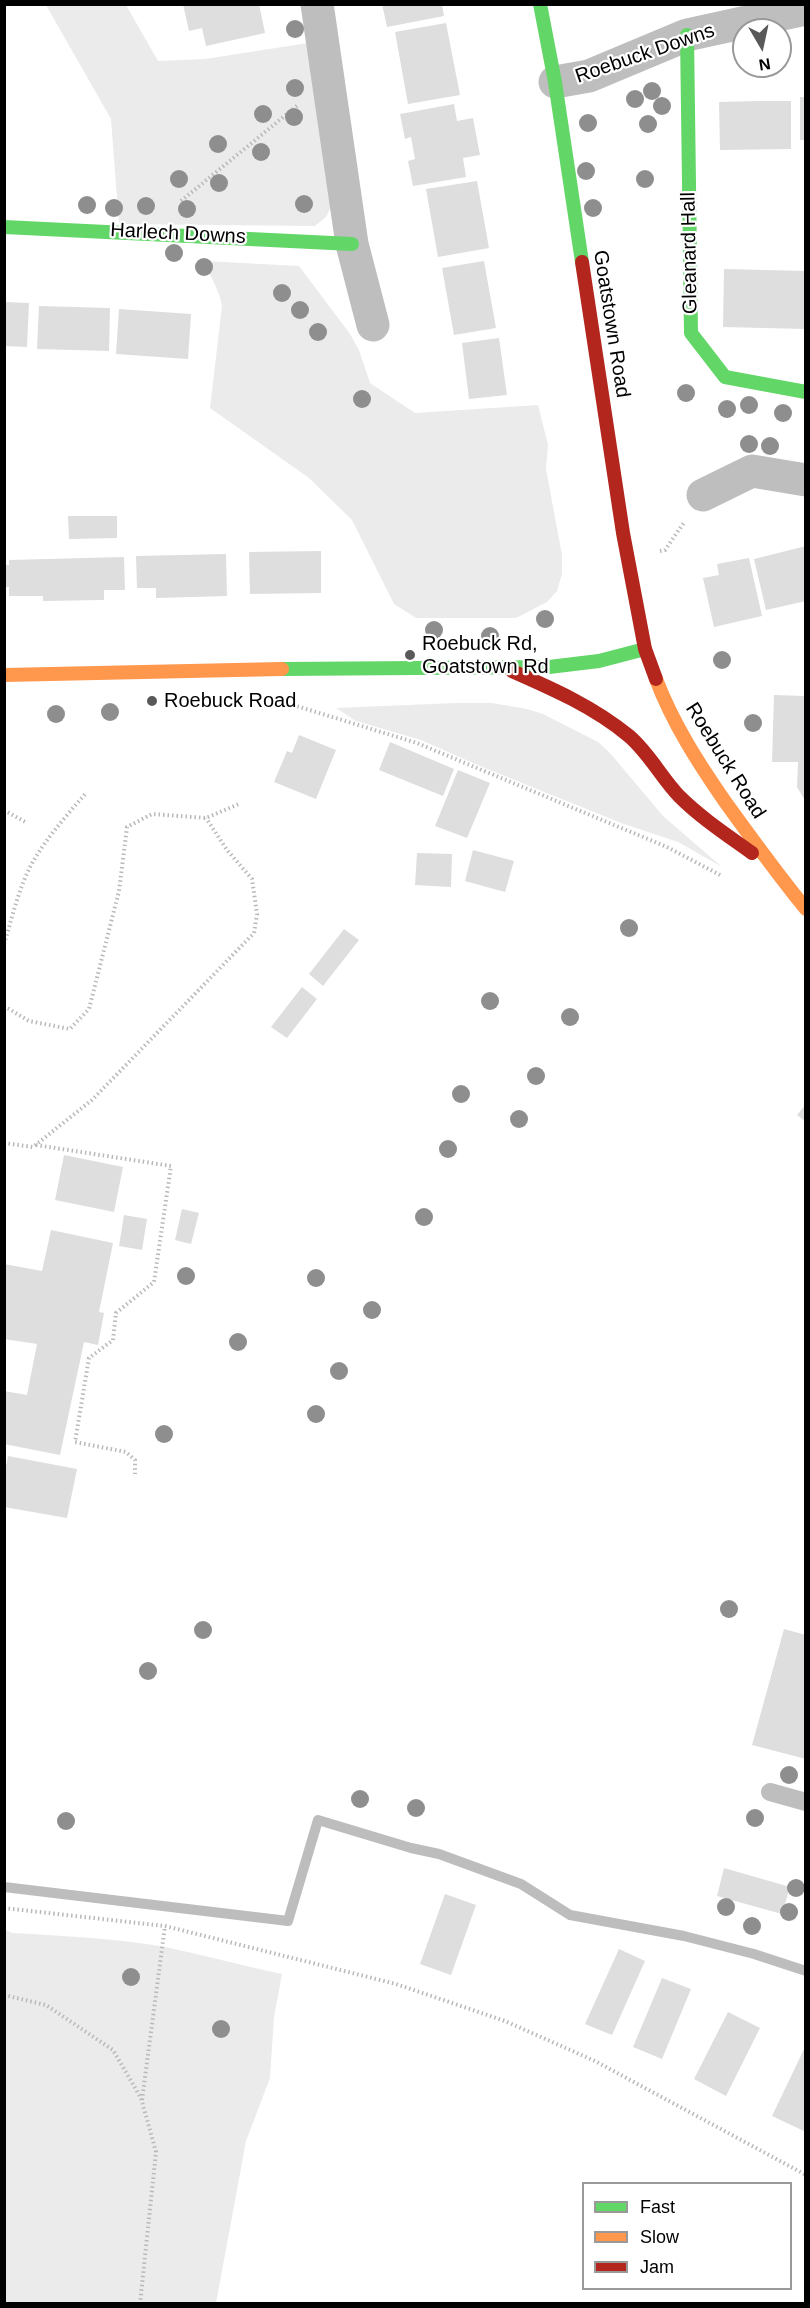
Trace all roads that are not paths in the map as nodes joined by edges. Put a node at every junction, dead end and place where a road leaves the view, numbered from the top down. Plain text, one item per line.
1 (317, 4) edge
2 (540, 4) edge
3 (806, 9) edge
4 (687, 35) junction
5 (555, 82) junction
6 (4, 227) edge
7 (352, 244) junction
8 (373, 325) dead end
9 (806, 392) edge
10 (806, 480) edge
11 (703, 495) dead end
12 (645, 650) junction
13 (504, 667) junction
14 (4, 675) edge
15 (769, 864) junction
16 (806, 909) edge
17 (770, 1792) dead end
18 (806, 1802) edge

1 - 7 street
2 - 5 street, Goatstown Road
3 - 4 street, Roebuck Downs
4 - 5 street, Roebuck Downs
4 - 9 street, Gleanard Hall
5 - 12 street, Goatstown Road
6 - 7 street, Harlech Downs
7 - 8 street
10 - 11 street
12 - 13 street
12 - 15 street, Roebuck Road
13 - 14 street
13 - 15 street
15 - 16 street, Roebuck Road
17 - 18 lane

